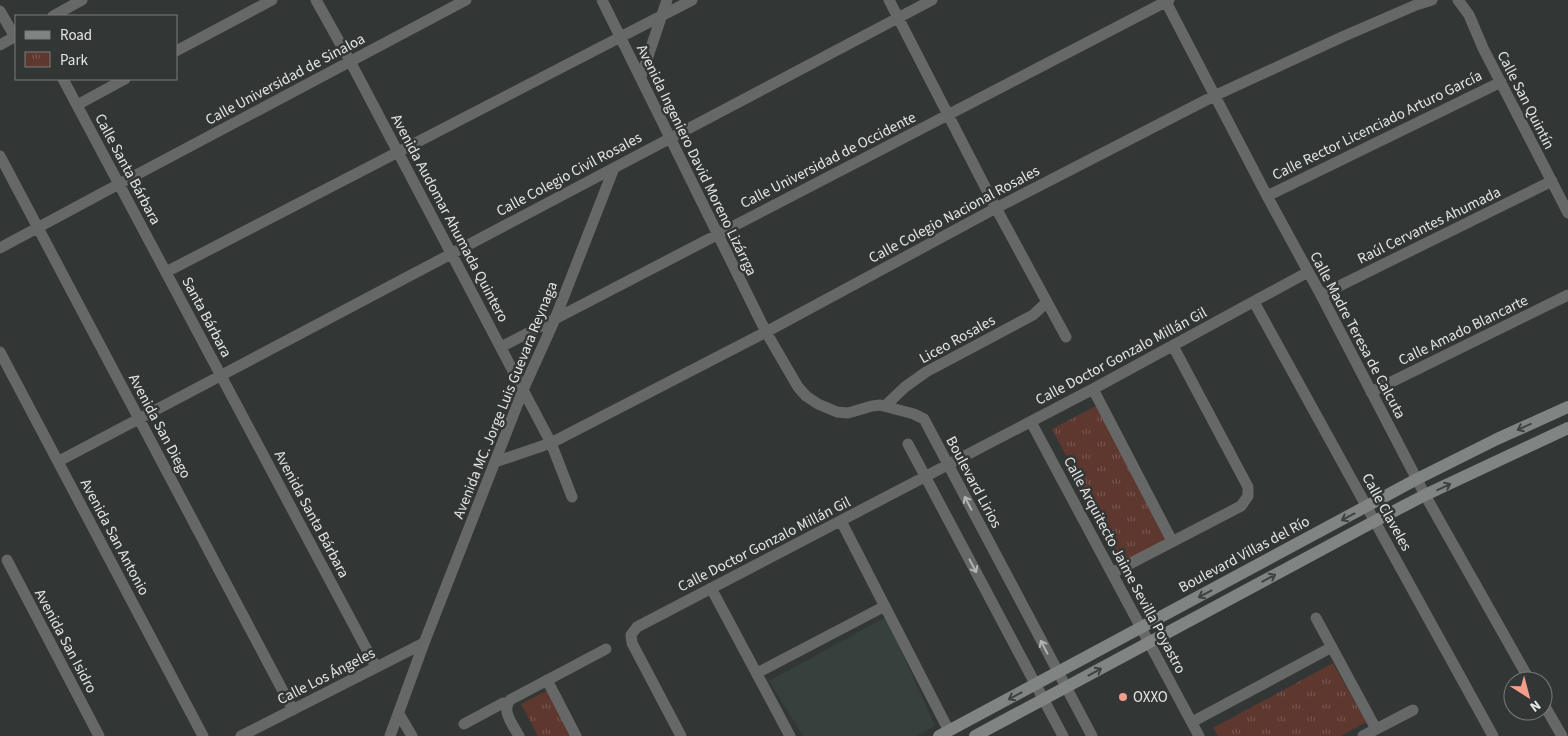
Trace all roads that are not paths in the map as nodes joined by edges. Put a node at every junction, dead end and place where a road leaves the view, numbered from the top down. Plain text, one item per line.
1 (82, 0) edge
2 (272, 0) edge
3 (316, 0) edge
4 (466, 0) edge
5 (602, 0) edge
6 (667, 0) edge
7 (692, 0) edge
8 (889, 0) edge
9 (932, 0) edge
10 (1166, 0) edge
11 (1432, 0) edge
12 (1458, 0) edge
13 (0, 11) edge
14 (55, 15) edge
15 (662, 16) junction
16 (898, 18) junction
17 (15, 35) edge
18 (15, 38) edge
19 (621, 38) junction
20 (0, 45) edge
21 (178, 51) edge
22 (350, 61) junction
23 (640, 77) junction
24 (64, 80) edge
25 (123, 80) edge
26 (1500, 82) junction
27 (1214, 96) junction
28 (77, 105) junction
29 (948, 115) junction
30 (670, 138) junction
31 (398, 152) junction
32 (0, 156) edge
33 (614, 168) junction
34 (1552, 182) junction
35 (119, 184) junction
36 (1266, 196) junction
37 (996, 208) junction
38 (1568, 213) edge
39 (38, 228) junction
40 (717, 234) junction
41 (0, 248) edge
42 (451, 253) junction
43 (166, 272) junction
44 (1308, 272) junction
45 (1320, 295) junction
46 (1568, 295) edge
47 (1047, 302) junction
48 (1254, 302) junction
49 (555, 319) junction
50 (766, 332) junction
51 (1066, 337) dead end
52 (1173, 346) junction
53 (501, 347) junction
54 (0, 352) edge
55 (220, 375) junction
56 (523, 390) junction
57 (1092, 390) junction
58 (1371, 392) junction
59 (885, 406) junction
60 (1568, 407) edge
61 (139, 419) junction
62 (1032, 422) junction
63 (1568, 428) edge
64 (551, 442) junction
65 (908, 444) dead end
66 (59, 462) junction
67 (495, 462) junction
68 (948, 465) junction
69 (925, 476) junction
70 (1417, 479) junction
71 (1426, 495) junction
72 (572, 497) dead end
73 (1367, 506) junction
74 (841, 521) junction
75 (1375, 521) junction
76 (1172, 541) junction
77 (7, 560) dead end
78 (1112, 573) junction
79 (712, 588) junction
80 (885, 606) junction
81 (1316, 618) dead end
82 (1141, 628) junction
83 (1149, 642) junction
84 (424, 643) junction
85 (1332, 647) junction
86 (606, 649) dead end
87 (376, 667) junction
88 (1524, 671) edge
89 (1058, 672) junction
90 (757, 674) junction
91 (547, 680) junction
92 (1036, 684) junction
93 (1066, 687) junction
94 (1044, 699) junction
95 (507, 704) junction
96 (293, 710) junction
97 (1413, 710) dead end
98 (399, 714) junction
99 (1553, 720) edge
100 (1192, 722) junction
101 (464, 724) dead end
102 (1376, 729) junction
103 (944, 733) edge
104 (99, 736) edge
105 (203, 736) edge
106 (241, 736) edge
107 (390, 736) edge
108 (412, 736) edge
109 (519, 736) edge
110 (576, 736) edge
111 (681, 736) edge
112 (790, 736) edge
113 (975, 736) edge
114 (1063, 736) edge
115 (1092, 736) edge
116 (1199, 736) edge
117 (1363, 736) edge
118 (1494, 736) edge
119 (1562, 736) edge

1 - 14 street
2 - 21 street
3 - 22 street, Avenida Audomar Ahumada Quintero
4 - 22 street, Calle Universidad de Sinaloa
5 - 19 street, Avenida Ingeniero David Moreno Lizárrga
6 - 15 street
7 - 15 street
8 - 16 street
9 - 16 street, Calle Colegio Civil Rosales
10 - 27 street, Calle Madre Teresa de Calcuta
10 - 29 street, Calle Universidad de Occidente
11 - 27 street, Calle Colegio Nacional Rosales
12 - 26 street, Calle San Quintín
13 - 17 street
15 - 19 street
15 - 23 street
16 - 29 street
16 - 30 street, Calle Colegio Civil Rosales
18 - 20 street
19 - 23 street, Avenida Ingeniero David Moreno Lizárrga
19 - 31 street
22 - 31 street, Avenida Audomar Ahumada Quintero
22 - 35 street, Calle Universidad de Sinaloa
23 - 30 street, Avenida Ingeniero David Moreno Lizárrga
24 - 28 street, Calle Santa Bárbara
25 - 28 street
26 - 34 street, Calle San Quintín
26 - 36 street, Calle Rector Licenciado Arturo García
27 - 36 street, Calle Madre Teresa de Calcuta
27 - 37 street, Calle Colegio Nacional Rosales
28 - 35 street, Calle Santa Bárbara
29 - 37 street
29 - 40 street, Calle Universidad de Occidente
30 - 33 street, Calle Colegio Civil Rosales
30 - 40 street, Avenida Ingeniero David Moreno Lizárrga
31 - 42 street, Avenida Audomar Ahumada Quintero
31 - 43 street
32 - 39 street, Avenida San Diego
33 - 42 street, Calle Colegio Civil Rosales
33 - 49 street, Avenida MC. Jorge Luis Guevara Reynaga
34 - 38 street, Calle San Quintín
34 - 45 street, Raúl Cervantes Ahumada
35 - 39 street, Calle Universidad de Sinaloa
35 - 43 street, Calle Santa Bárbara
36 - 44 street, Calle Madre Teresa de Calcuta
37 - 47 street
37 - 50 street, Calle Colegio Nacional Rosales
39 - 41 street, Calle Universidad de Sinaloa
39 - 61 street, Avenida San Diego
40 - 49 street, Calle Universidad de Occidente
40 - 50 street, Avenida Ingeniero David Moreno Lizárrga
42 - 53 street, Avenida Audomar Ahumada Quintero
42 - 55 street, Calle Colegio Civil Rosales
43 - 55 street, Santa Bárbara
44 - 45 street, Calle Madre Teresa de Calcuta
44 - 48 street, Calle Doctor Gonzalo Millán Gil
45 - 58 street, Calle Madre Teresa de Calcuta
46 - 58 street, Calle Amado Blancarte
47 - 51 street
47 - 59 street, Liceo Rosales
48 - 52 street, Calle Doctor Gonzalo Millán Gil
48 - 73 street, Calle Claveles
49 - 53 street, Calle Universidad de Occidente
49 - 56 street, Avenida MC. Jorge Luis Guevara Reynaga
50 - 59 street, Boulevard Lirios
50 - 64 street, Calle Colegio Nacional Rosales
52 - 57 street, Calle Doctor Gonzalo Millán Gil
52 - 76 street
53 - 56 street, Avenida Audomar Ahumada Quintero
54 - 66 street, Avenida San Antonio
55 - 61 street, Calle Colegio Civil Rosales
55 - 87 street, Avenida Santa Bárbara
56 - 64 street, Avenida Audomar Ahumada Quintero
56 - 67 street, Avenida MC. Jorge Luis Guevara Reynaga
57 - 62 street, Calle Doctor Gonzalo Millán Gil
57 - 76 street
58 - 70 street, Calle Madre Teresa de Calcuta
59 - 68 street, Boulevard Lirios
60 -> 70 street, Boulevard Villas del Río
61 - 66 street, Calle Colegio Civil Rosales
61 - 96 street, Avenida San Diego
62 - 68 street, Calle Doctor Gonzalo Millán Gil
62 - 78 street, Calle Arquitecto Jaime Sevilla Poyastro
71 -> 63 street
64 - 67 street, Calle Colegio Nacional Rosales
64 - 72 street, Avenida Audomar Ahumada Quintero
65 - 69 street
66 - 105 street, Avenida San Antonio
67 - 84 street, Avenida MC. Jorge Luis Guevara Reynaga
68 - 69 street, Calle Doctor Gonzalo Millán Gil
89 -> 68 street, Boulevard Lirios
69 - 74 street, Calle Doctor Gonzalo Millán Gil
69 -> 92 street
70 - 71 street, Calle Madre Teresa de Calcuta
70 - 73 street, Boulevard Villas del Río
71 - 75 street
71 - 88 street, Calle Madre Teresa de Calcuta
73 - 75 street, Calle Claveles
73 -> 82 street, Boulevard Villas del Río
74 - 79 street, Calle Doctor Gonzalo Millán Gil
74 - 80 street
83 -> 75 street
75 - 118 street, Calle Claveles
76 - 78 street
77 - 104 street, Avenida San Isidro
78 - 82 street, Calle Arquitecto Jaime Sevilla Poyastro
79 - 90 street
79 - 111 street, Calle Doctor Gonzalo Millán Gil
80 - 90 street
80 - 103 street
81 - 85 street
82 - 83 street, Calle Arquitecto Jaime Sevilla Poyastro
82 - 89 street, Boulevard Villas del Río
93 -> 83 street
83 - 100 street, Calle Arquitecto Jaime Sevilla Poyastro
84 - 87 street, Calle Los Ángeles
84 - 98 street, Avenida MC. Jorge Luis Guevara Reynaga
85 - 100 street
85 - 102 street
86 - 91 street
87 - 96 street, Calle Los Ángeles
89 - 92 street, Boulevard Villas del Río
89 - 93 street, Boulevard Lirios
90 - 112 street
91 - 95 street
91 - 110 street
92 - 94 street
92 -> 103 street, Boulevard Villas del Río
93 - 94 street
93 - 115 street, Boulevard Lirios
94 - 113 street
94 - 114 street
95 - 101 street
95 - 109 street
96 - 106 street, Calle Los Ángeles
97 - 102 street
98 - 107 street, Avenida MC. Jorge Luis Guevara Reynaga
98 - 108 street
99 - 119 street
100 - 116 street, Calle Arquitecto Jaime Sevilla Poyastro
102 - 117 street

